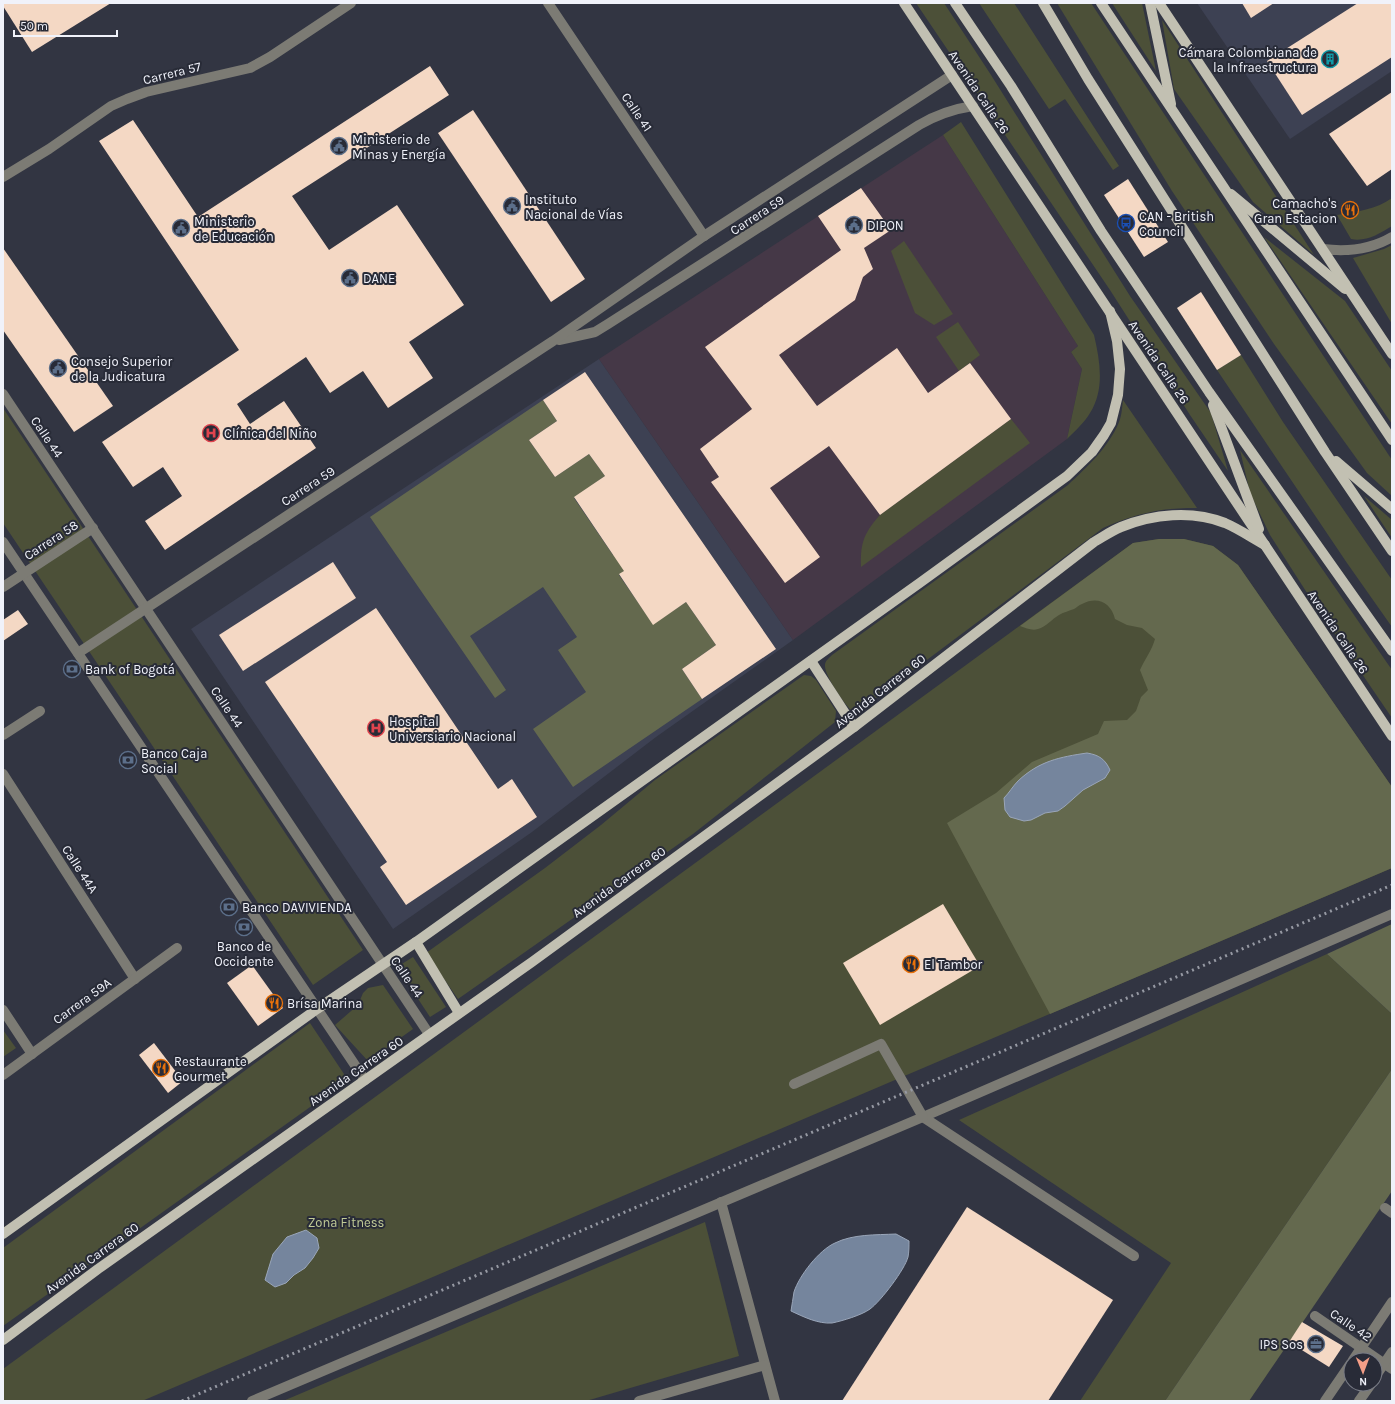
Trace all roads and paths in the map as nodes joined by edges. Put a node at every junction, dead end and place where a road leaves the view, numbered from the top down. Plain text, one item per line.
1 (351, 3) edge
2 (548, 3) edge
3 (904, 3) edge
4 (956, 3) edge
5 (1042, 3) edge
6 (1101, 3) edge
7 (1150, 3) edge
8 (1160, 3) edge
9 (952, 75) junction
10 (973, 106) junction
11 (1172, 110) junction
12 (3, 177) edge
13 (1222, 187) junction
14 (704, 236) junction
15 (1392, 237) edge
16 (1323, 250) junction
17 (1354, 296) junction
18 (1110, 311) junction
19 (553, 342) junction
20 (1392, 354) edge
21 (1208, 392) junction
22 (3, 394) edge
23 (1392, 440) edge
24 (1325, 452) junction
25 (1392, 509) edge
26 (92, 528) junction
27 (3, 542) edge
28 (1265, 545) junction
29 (1392, 551) edge
30 (24, 573) junction
31 (3, 587) edge
32 (146, 609) junction
33 (1392, 651) edge
34 (78, 653) junction
35 (811, 661) junction
36 (40, 711) dead end
37 (854, 727) junction
38 (3, 735) edge
39 (1392, 736) edge
40 (3, 774) edge
41 (1392, 914) edge
42 (416, 942) junction
43 (177, 948) dead end
44 (382, 964) junction
45 (135, 979) junction
46 (317, 1009) junction
47 (3, 1010) edge
48 (459, 1013) junction
49 (429, 1034) junction
50 (32, 1054) junction
51 (3, 1075) edge
52 (365, 1080) junction
53 (794, 1084) dead end
54 (923, 1117) junction
55 (721, 1202) junction
56 (3, 1234) edge
57 (1134, 1256) dead end
58 (1392, 1302) edge
59 (1315, 1316) dead end
60 (3, 1340) edge
61 (1361, 1348) junction
62 (1358, 1352) edge
63 (1392, 1352) edge
64 (765, 1366) junction
65 (1388, 1366) edge
66 (1343, 1375) edge
67 (1365, 1392) edge
68 (252, 1401) edge
69 (639, 1401) edge
70 (775, 1401) edge
71 (1325, 1401) edge
72 (1359, 1401) edge

1 - 12 street, Carrera 57
2 - 14 street, Calle 41
3 - 9 main road, Avenida Calle 26
4 - 21 main road, Avenida Calle 26
5 - 24 main road
6 - 11 main road
7 - 11 main road
8 - 16 main road
9 - 10 main road, Avenida Calle 26
9 - 14 street, Carrera 59
10 - 18 main road, Avenida Calle 26
10 - 19 street, Carrera 59
11 - 13 main road
13 - 17 main road
13 - 23 main road
14 - 19 street, Carrera 59
15 - 16 street
16 - 17 main road
17 - 20 main road
18 - 28 main road, Avenida Calle 26
18 - 35 main road
19 - 32 street, Carrera 59
21 - 28 main road
21 - 33 main road, Avenida Calle 26
22 - 26 street, Calle 44
24 - 25 main road
24 - 29 main road
26 - 30 street, Carrera 58
26 - 32 street, Calle 44
27 - 30 street
28 - 37 main road, Avenida Carrera 60
28 - 39 main road, Avenida Calle 26
30 - 31 street, Carrera 58
30 - 34 street
32 - 34 street, Carrera 59
32 - 44 street, Calle 44
34 - 46 street
35 - 37 main road
35 - 42 main road
36 - 38 street
37 - 48 main road, Avenida Carrera 60
40 - 45 street, Calle 44A
41 - 54 street
42 - 44 main road
42 - 48 main road
43 - 45 street, Carrera 59A
44 - 46 main road
44 - 49 street, Calle 44
45 - 50 street, Carrera 59A
46 - 52 street
46 - 56 main road
47 - 50 street
48 - 49 main road, Avenida Carrera 60
49 - 52 main road, Avenida Carrera 60
50 - 51 street, Carrera 59A
52 - 60 main road, Avenida Carrera 60
53 - 54 street
54 - 55 street
54 - 57 street
55 - 64 street
55 - 68 street
58 - 61 street
59 - 61 street, Calle 42
61 - 62 street
61 - 65 street, Calle 42
63 - 65 street
64 - 69 street
64 - 70 street
66 - 71 street
67 - 72 street

